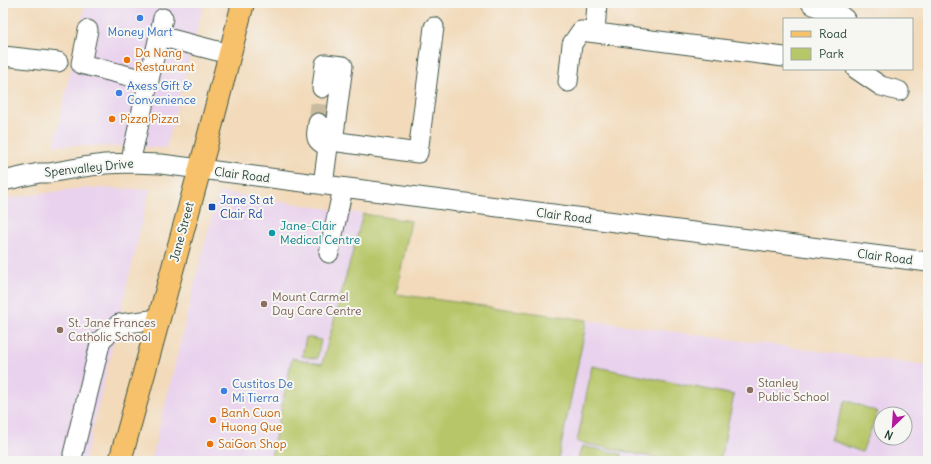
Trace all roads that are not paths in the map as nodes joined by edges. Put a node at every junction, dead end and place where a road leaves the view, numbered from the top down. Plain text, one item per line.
1 (243, 3) edge
2 (597, 3) edge
3 (811, 3) edge
4 (163, 18) dead end
5 (844, 18) edge
6 (434, 27) dead end
7 (88, 30) dead end
8 (595, 32) junction
9 (159, 36) junction
10 (229, 54) junction
11 (3, 56) edge
12 (783, 57) edge
13 (58, 62) dead end
14 (857, 70) edge
15 (149, 81) junction
16 (568, 82) dead end
17 (322, 88) tunnel mouth
18 (899, 91) dead end
19 (318, 123) tunnel mouth
20 (330, 145) junction
21 (130, 163) junction
22 (199, 170) junction
23 (3, 181) edge
24 (323, 185) junction
25 (342, 188) junction
26 (330, 253) dead end
27 (928, 262) edge
28 (159, 319) junction
29 (74, 454) dead end
30 (120, 461) edge

1 - 10 main road, Jane Street
2 - 8 street
3 - 5 street
4 - 9 street
6 - 20 street
7 - 15 street
8 - 12 street
8 - 16 street
9 - 10 street
9 - 15 street
10 - 22 main road, Jane Street
11 - 13 street
14 - 18 street
15 - 21 street
17 - 20 street
19 - 20 street
20 - 24 street
21 - 22 street, Spenvalley Drive
21 - 23 street, Spenvalley Drive
22 - 24 street, Clair Road
22 - 28 main road, Jane Street
24 - 25 street, Clair Road
25 - 26 street
25 - 27 street, Clair Road
28 - 29 street
28 - 30 main road, Jane Street

